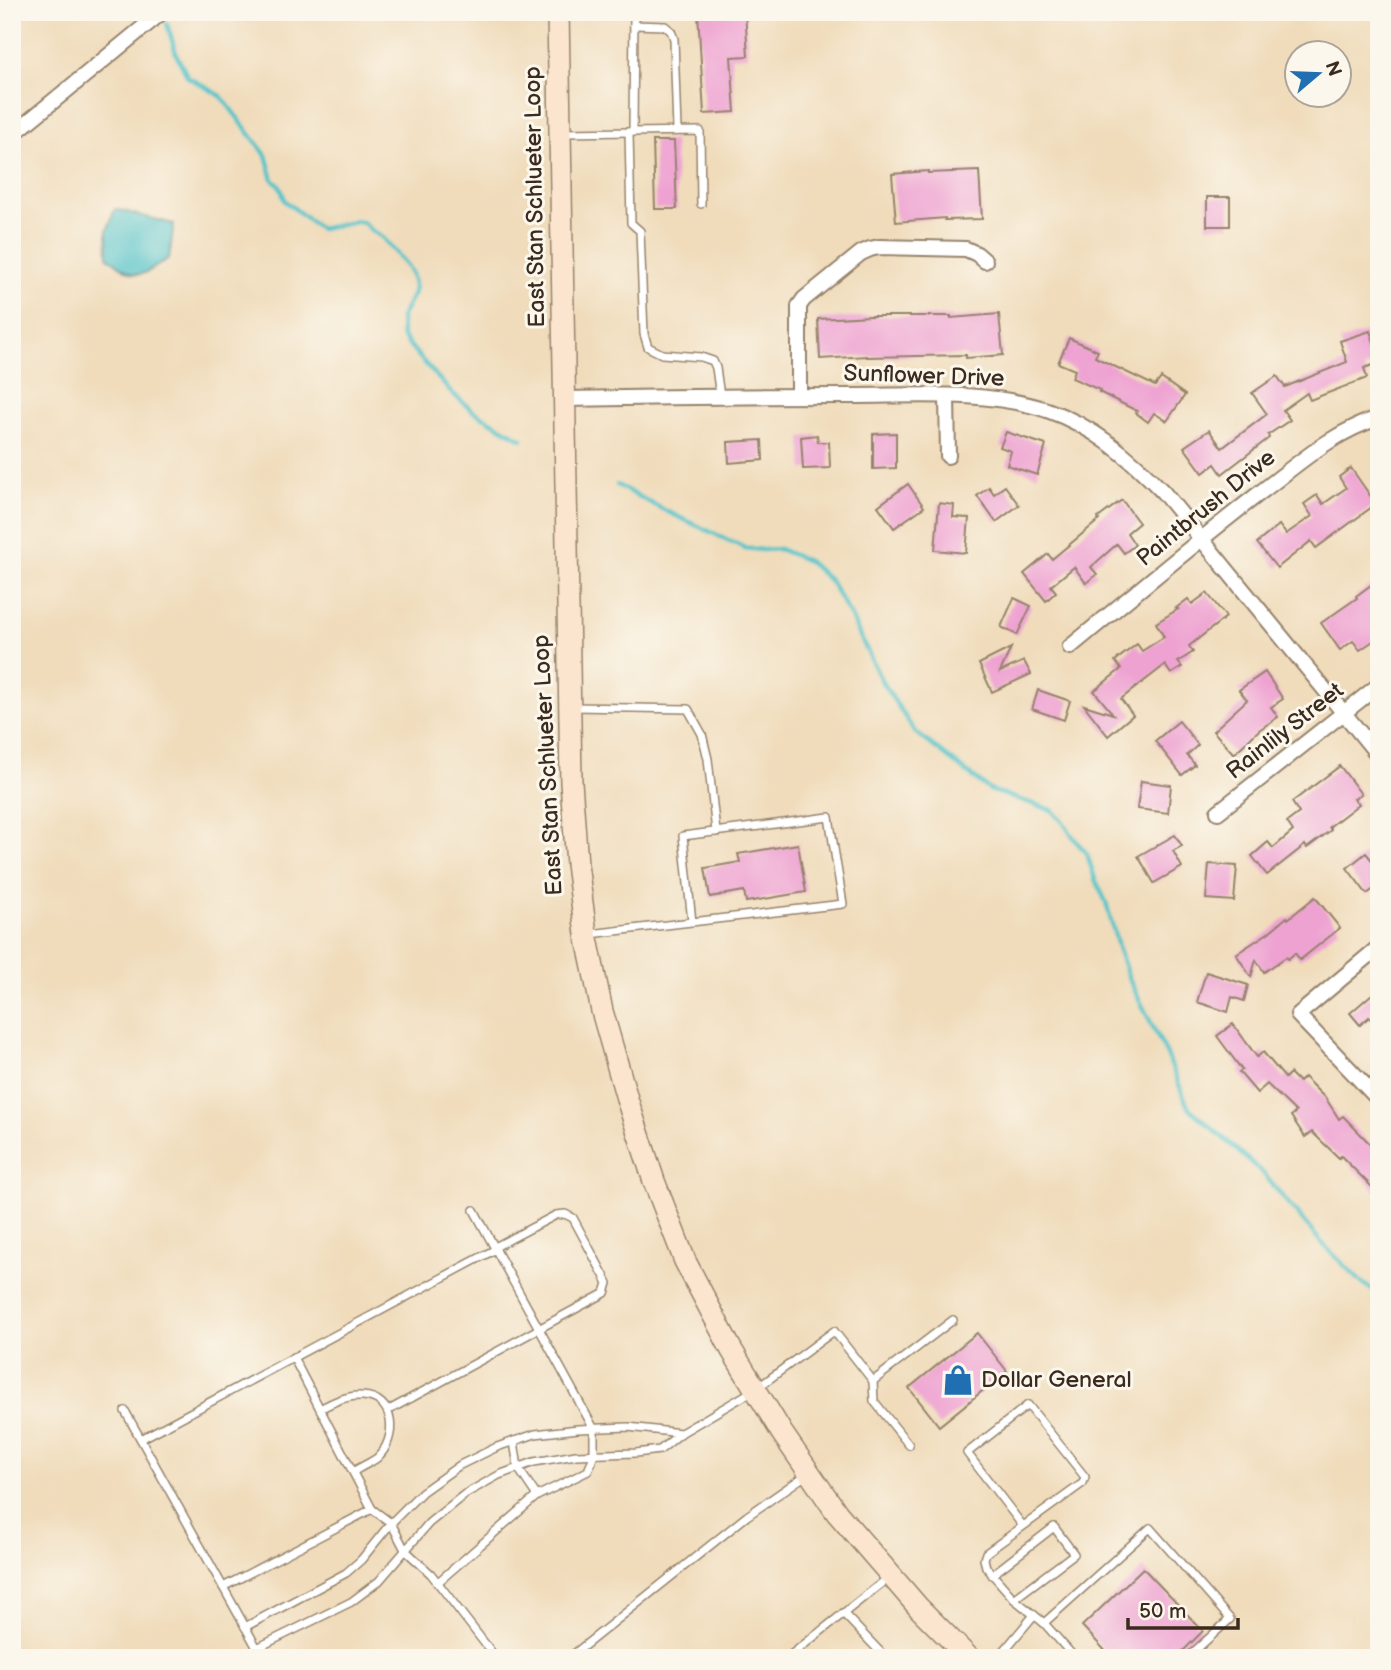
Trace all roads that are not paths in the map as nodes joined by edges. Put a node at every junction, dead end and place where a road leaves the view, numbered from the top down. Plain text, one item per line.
1 (162, 12) edge
2 (558, 12) edge
3 (634, 12) edge
4 (634, 25) junction
5 (677, 131) junction
6 (631, 132) junction
7 (560, 133) junction
8 (12, 135) edge
9 (701, 204) dead end
10 (985, 261) dead end
11 (720, 396) junction
12 (799, 396) junction
13 (947, 396) junction
14 (566, 399) junction
15 (1379, 418) edge
16 (948, 456) dead end
17 (1201, 540) junction
18 (1070, 647) dead end
19 (1379, 685) edge
20 (569, 707) junction
21 (1344, 713) junction
22 (1379, 756) edge
23 (1219, 812) dead end
24 (716, 832) junction
25 (692, 922) junction
26 (586, 934) junction
27 (1379, 947) edge
28 (1379, 1100) edge
29 (474, 1210) dead end
30 (495, 1248) junction
31 (953, 1320) dead end
32 (540, 1330) junction
33 (293, 1357) junction
34 (873, 1381) junction
35 (756, 1389) junction
36 (320, 1409) junction
37 (389, 1410) junction
38 (125, 1411) dead end
39 (594, 1429) junction
40 (681, 1433) junction
41 (141, 1439) junction
42 (514, 1441) junction
43 (909, 1445) dead end
44 (594, 1455) junction
45 (518, 1468) junction
46 (353, 1472) junction
47 (809, 1473) junction
48 (538, 1495) junction
49 (372, 1509) junction
50 (391, 1523) junction
51 (1023, 1526) junction
52 (405, 1550) junction
53 (992, 1575) junction
54 (891, 1576) junction
55 (437, 1583) junction
56 (223, 1587) junction
57 (1014, 1599) junction
58 (843, 1613) junction
59 (1034, 1615) junction
60 (1044, 1623) junction
61 (245, 1627) junction
62 (496, 1658) edge
63 (569, 1658) edge
64 (787, 1658) edge
65 (886, 1658) edge
66 (969, 1658) edge
67 (999, 1658) edge
68 (1075, 1658) edge
69 (1187, 1658) edge

1 - 8 street
2 - 7 main road, East Stan Schlueter Loop
3 - 4 lane
4 - 5 lane
4 - 6 lane
5 - 6 lane
5 - 9 lane
6 - 7 lane
6 - 11 lane
7 - 14 main road, East Stan Schlueter Loop
10 - 12 street
11 - 12 street, Sunflower Drive
11 - 14 street, Sunflower Drive
12 - 13 street, Sunflower Drive
13 - 16 street
13 - 17 street, Sunflower Drive
14 - 20 main road, East Stan Schlueter Loop
15 - 17 street, Paintbrush Drive
17 - 18 street, Paintbrush Drive
17 - 21 street, Sunflower Drive
19 - 21 street, Rainlily Street
20 - 24 lane
20 - 26 main road, East Stan Schlueter Loop
21 - 22 street, Sunflower Drive
21 - 23 street, Rainlily Street
24 - 25 lane
24 - 25 lane
25 - 26 lane
26 - 35 main road, East Stan Schlueter Loop
27 - 28 street
29 - 30 lane
30 - 32 lane
30 - 32 lane
30 - 33 lane
31 - 34 lane
32 - 37 lane
32 - 39 lane
33 - 36 lane
33 - 41 lane
34 - 35 lane
34 - 43 lane
35 - 40 lane
35 - 47 main road, East Stan Schlueter Loop
36 - 37 lane
36 - 46 lane
37 - 46 lane
38 - 41 lane
39 - 40 lane
39 - 42 lane
39 - 44 lane
40 - 44 lane
41 - 56 lane
42 - 45 lane
42 - 50 lane
44 - 45 lane
44 - 48 lane
45 - 48 lane
45 - 52 lane
46 - 49 lane
47 - 54 main road, East Stan Schlueter Loop
47 - 63 lane
48 - 55 lane
49 - 50 lane
49 - 56 lane
50 - 52 lane
50 - 61 lane
51 - 51 lane
51 - 53 lane
52 - 55 lane
52 - 61 lane
53 - 57 lane
53 - 57 lane
54 - 58 lane
54 - 66 main road, East Stan Schlueter Loop
55 - 62 lane
56 - 61 lane
57 - 59 lane
58 - 64 lane
58 - 65 lane
59 - 60 lane
59 - 67 lane
60 - 68 lane
60 - 69 lane

